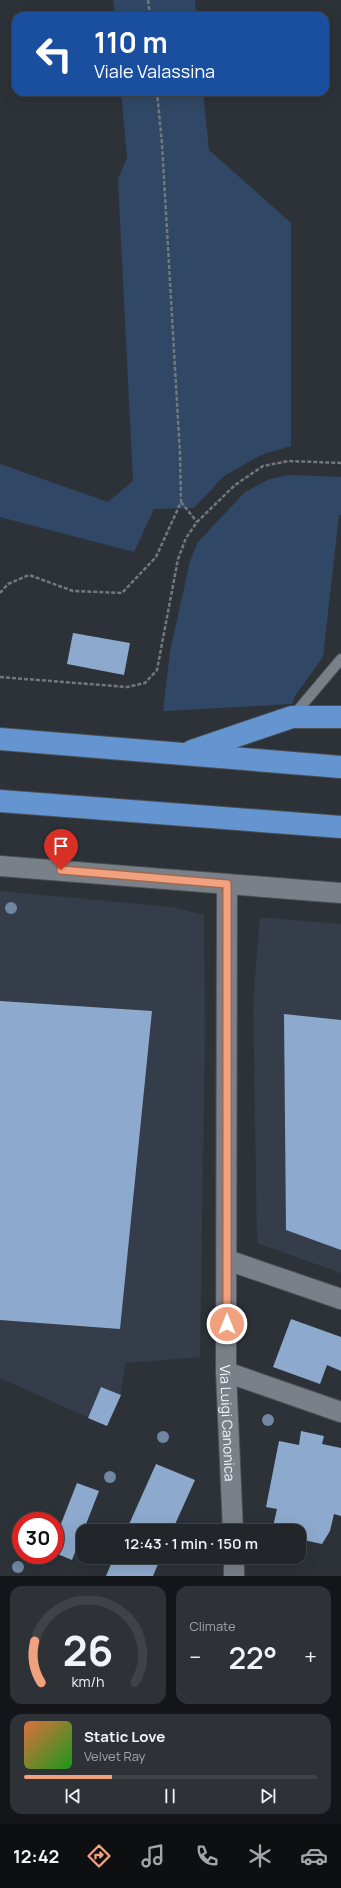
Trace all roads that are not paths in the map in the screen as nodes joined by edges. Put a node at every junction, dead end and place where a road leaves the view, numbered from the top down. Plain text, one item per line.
1 (341, 659) edge
2 (292, 717) junction
3 (341, 718) edge
4 (0, 739) edge
5 (183, 754) junction
6 (341, 767) edge
7 (0, 801) edge
8 (313, 824) junction
9 (341, 827) edge
10 (341, 830) edge
11 (0, 866) edge
12 (227, 884) junction
13 (341, 893) edge
14 (227, 1260) junction
15 (341, 1299) edge
16 (226, 1372) junction
17 (341, 1412) edge
18 (232, 1524) edge
19 (234, 1564) edge
20 (234, 1576) edge

1 - 2 lane
2 - 3 highway
2 - 5 highway
4 - 5 highway
5 - 6 highway
7 - 8 highway
8 - 9 highway
8 - 10 highway
11 - 12 street
12 - 13 street
12 - 14 street, Via Luigi Canonica
14 - 15 street
14 - 16 street, Via Luigi Canonica
16 - 17 street
16 - 18 street, Via Luigi Canonica
19 - 20 street

